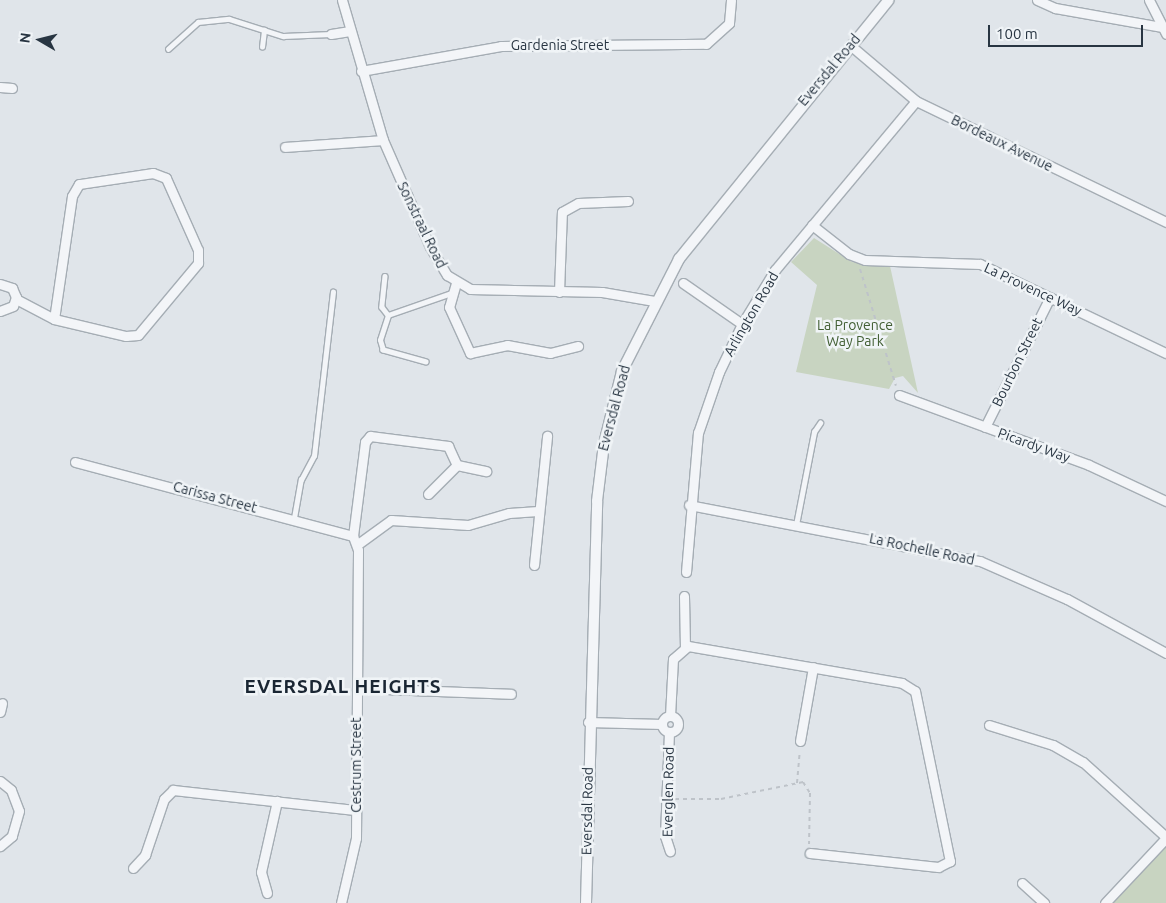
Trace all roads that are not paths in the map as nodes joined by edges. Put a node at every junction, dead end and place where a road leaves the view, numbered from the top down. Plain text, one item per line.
1 (342, 0) edge
2 (731, 0) edge
3 (889, 0) edge
4 (1037, 0) edge
5 (1149, 0) edge
6 (264, 30) junction
7 (1164, 30) edge
8 (350, 31) junction
9 (331, 34) joint
10 (850, 45) junction
11 (262, 47) dead end
12 (168, 49) dead end
13 (361, 71) junction
14 (0, 87) edge
15 (12, 88) dead end
16 (916, 101) junction
17 (383, 140) junction
18 (285, 147) dead end
19 (628, 201) dead end
20 (1166, 222) edge
21 (812, 225) junction
22 (385, 276) dead end
23 (2, 283) edge
24 (456, 283) junction
25 (682, 283) dead end
26 (333, 292) dead end
27 (559, 292) junction
28 (452, 293) junction
29 (1050, 297) junction
30 (16, 299) junction
31 (654, 300) junction
32 (0, 311) edge
33 (388, 315) junction
34 (54, 319) junction
35 (742, 324) junction
36 (578, 346) dead end
37 (1166, 353) edge
38 (426, 362) dead end
39 (899, 395) road end
40 (820, 423) dead end
41 (985, 427) junction
42 (547, 436) dead end
43 (75, 462) dead end
44 (457, 465) junction
45 (486, 471) dead end
46 (428, 494) dead end
47 (1166, 501) edge
48 (689, 505) junction
49 (538, 510) junction
50 (294, 518) junction
51 (796, 525) junction
52 (356, 540) junction
53 (534, 565) dead end
54 (686, 572) dead end
55 (684, 596) dead end
56 (685, 648) junction
57 (1166, 653) edge
58 (813, 667) junction
59 (357, 688) junction
60 (511, 694) dead end
61 (670, 716) junction
62 (588, 722) junction
63 (662, 724) junction
64 (989, 725) dead end
65 (669, 732) junction
66 (800, 741) road end
67 (1, 785) edge
68 (277, 801) junction
69 (355, 810) junction
70 (1166, 837) edge
71 (0, 846) edge
72 (670, 851) dead end
73 (810, 854) road end
74 (133, 868) dead end
75 (1022, 883) dead end
76 (267, 893) dead end
77 (341, 903) edge
78 (586, 903) edge
79 (1044, 903) edge
80 (1105, 903) edge

1 - 8 street, Sonstraal Road
2 - 13 street, Gardenia Street
3 - 10 street, Eversdal Road
4 - 7 street
5 - 7 street
6 - 9 lane
6 - 11 lane
6 - 12 lane
8 - 9 street
8 - 13 street, Sonstraal Road
10 - 16 street, Bordeaux Avenue
10 - 31 street, Eversdal Road
13 - 17 street, Sonstraal Road
14 - 15 street
16 - 20 street, Bordeaux Avenue
16 - 21 street, Arlington Road
17 - 18 street
17 - 24 street, Sonstraal Road
19 - 27 street
21 - 29 street, La Provence Way
21 - 35 street, Arlington Road
22 - 33 lane
23 - 30 street
24 - 27 street
24 - 28 street
25 - 35 street
26 - 50 lane
27 - 31 street
28 - 33 lane
28 - 36 street
29 - 37 street, La Provence Way
29 - 41 street, Bourbon Street
30 - 32 street
30 - 34 street
31 - 62 street, Eversdal Road
33 - 38 lane
34 - 34 street
35 - 48 street, Arlington Road
39 - 41 street, Picardy Way
40 - 51 lane
41 - 47 street, Picardy Way
42 - 49 street
43 - 50 street, Carissa Street
44 - 45 street
44 - 46 street
44 - 52 street, Cestrum Street
48 - 51 street, La Rochelle Road
48 - 54 street, Arlington Road
49 - 52 street
49 - 53 street
50 - 52 street, Carissa Street
51 - 57 street, La Rochelle Road
52 - 59 street, Cestrum Street
55 - 56 street
56 - 58 street
56 - 61 street
58 - 66 street
58 - 73 street
59 - 60 street
59 - 69 street, Cestrum Street
61 - 63 street
61 - 65 street, Everglen Road
62 - 63 street
62 - 78 street, Eversdal Road
63 - 65 street
64 - 70 street
65 - 72 street, Everglen Road
67 - 71 street
68 - 69 street
68 - 74 street
68 - 76 street
69 - 77 street, Cestrum Street
70 - 80 street
75 - 79 street

